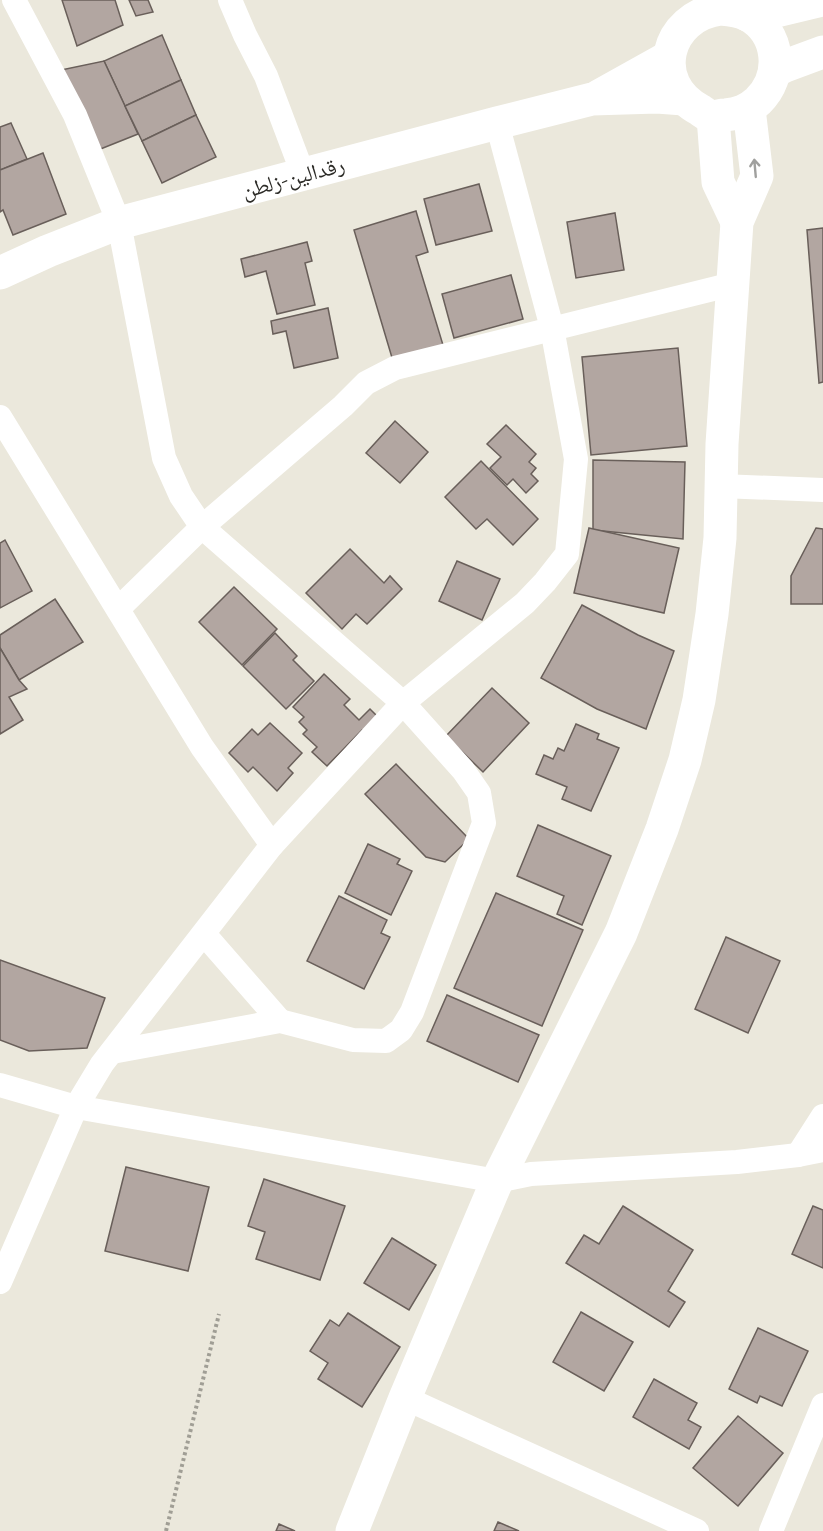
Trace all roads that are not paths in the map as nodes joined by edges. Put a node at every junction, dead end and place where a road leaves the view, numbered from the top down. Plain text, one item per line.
1 (230, 0) edge
2 (822, 0) edge
3 (10, 6) edge
4 (728, 8) edge
5 (677, 13) edge
6 (823, 52) edge
7 (669, 57) junction
8 (775, 71) junction
9 (592, 99) junction
10 (684, 99) junction
11 (748, 109) junction
12 (713, 117) junction
13 (497, 123) junction
14 (303, 174) junction
15 (737, 222) junction
16 (119, 223) junction
17 (0, 273) edge
18 (733, 284) junction
19 (552, 328) junction
20 (0, 417) edge
21 (721, 486) junction
22 (823, 490) edge
23 (202, 527) junction
24 (118, 609) junction
25 (403, 703) junction
26 (272, 845) junction
27 (204, 934) junction
28 (280, 1021) junction
29 (112, 1052) junction
30 (0, 1085) edge
31 (75, 1107) junction
32 (823, 1116) edge
33 (823, 1150) edge
34 (798, 1155) junction
35 (497, 1181) junction
36 (0, 1282) edge
37 (405, 1398) junction
38 (823, 1405) edge
39 (352, 1531) edge
40 (696, 1531) edge
41 (771, 1531) edge

1 - 14 street
2 - 4 main road
3 - 16 street
4 - 5 main road
4 - 8 main road
5 - 7 main road
6 - 8 main road
7 - 9 main road, رقدالين-زلطن
7 - 10 main road
8 - 11 main road
9 - 10 main road, رقدالين-زلطن
9 - 13 main road, رقدالين-زلطن
10 - 12 main road
11 - 12 main road
15 -> 11 main road
12 - 15 main road
13 - 14 main road, رقدالين-زلطن
13 - 19 street
14 - 16 main road, رقدالين-زلطن
15 - 18 main road
16 - 17 main road, رقدالين-زلطن
16 - 23 street
18 - 19 street
18 - 21 main road
19 - 23 street
19 - 25 street
20 - 24 street
21 - 22 street
21 - 35 main road
23 - 24 street
23 - 25 street
24 - 26 street
25 - 26 street
25 - 28 street
26 - 27 street
27 - 28 street
27 - 29 street
28 - 29 street
29 - 31 street
30 - 31 street
31 - 35 street
31 - 36 street
32 - 34 street
33 - 34 street
34 - 35 street
35 - 37 main road
37 - 39 main road
37 - 40 street
38 - 41 street

